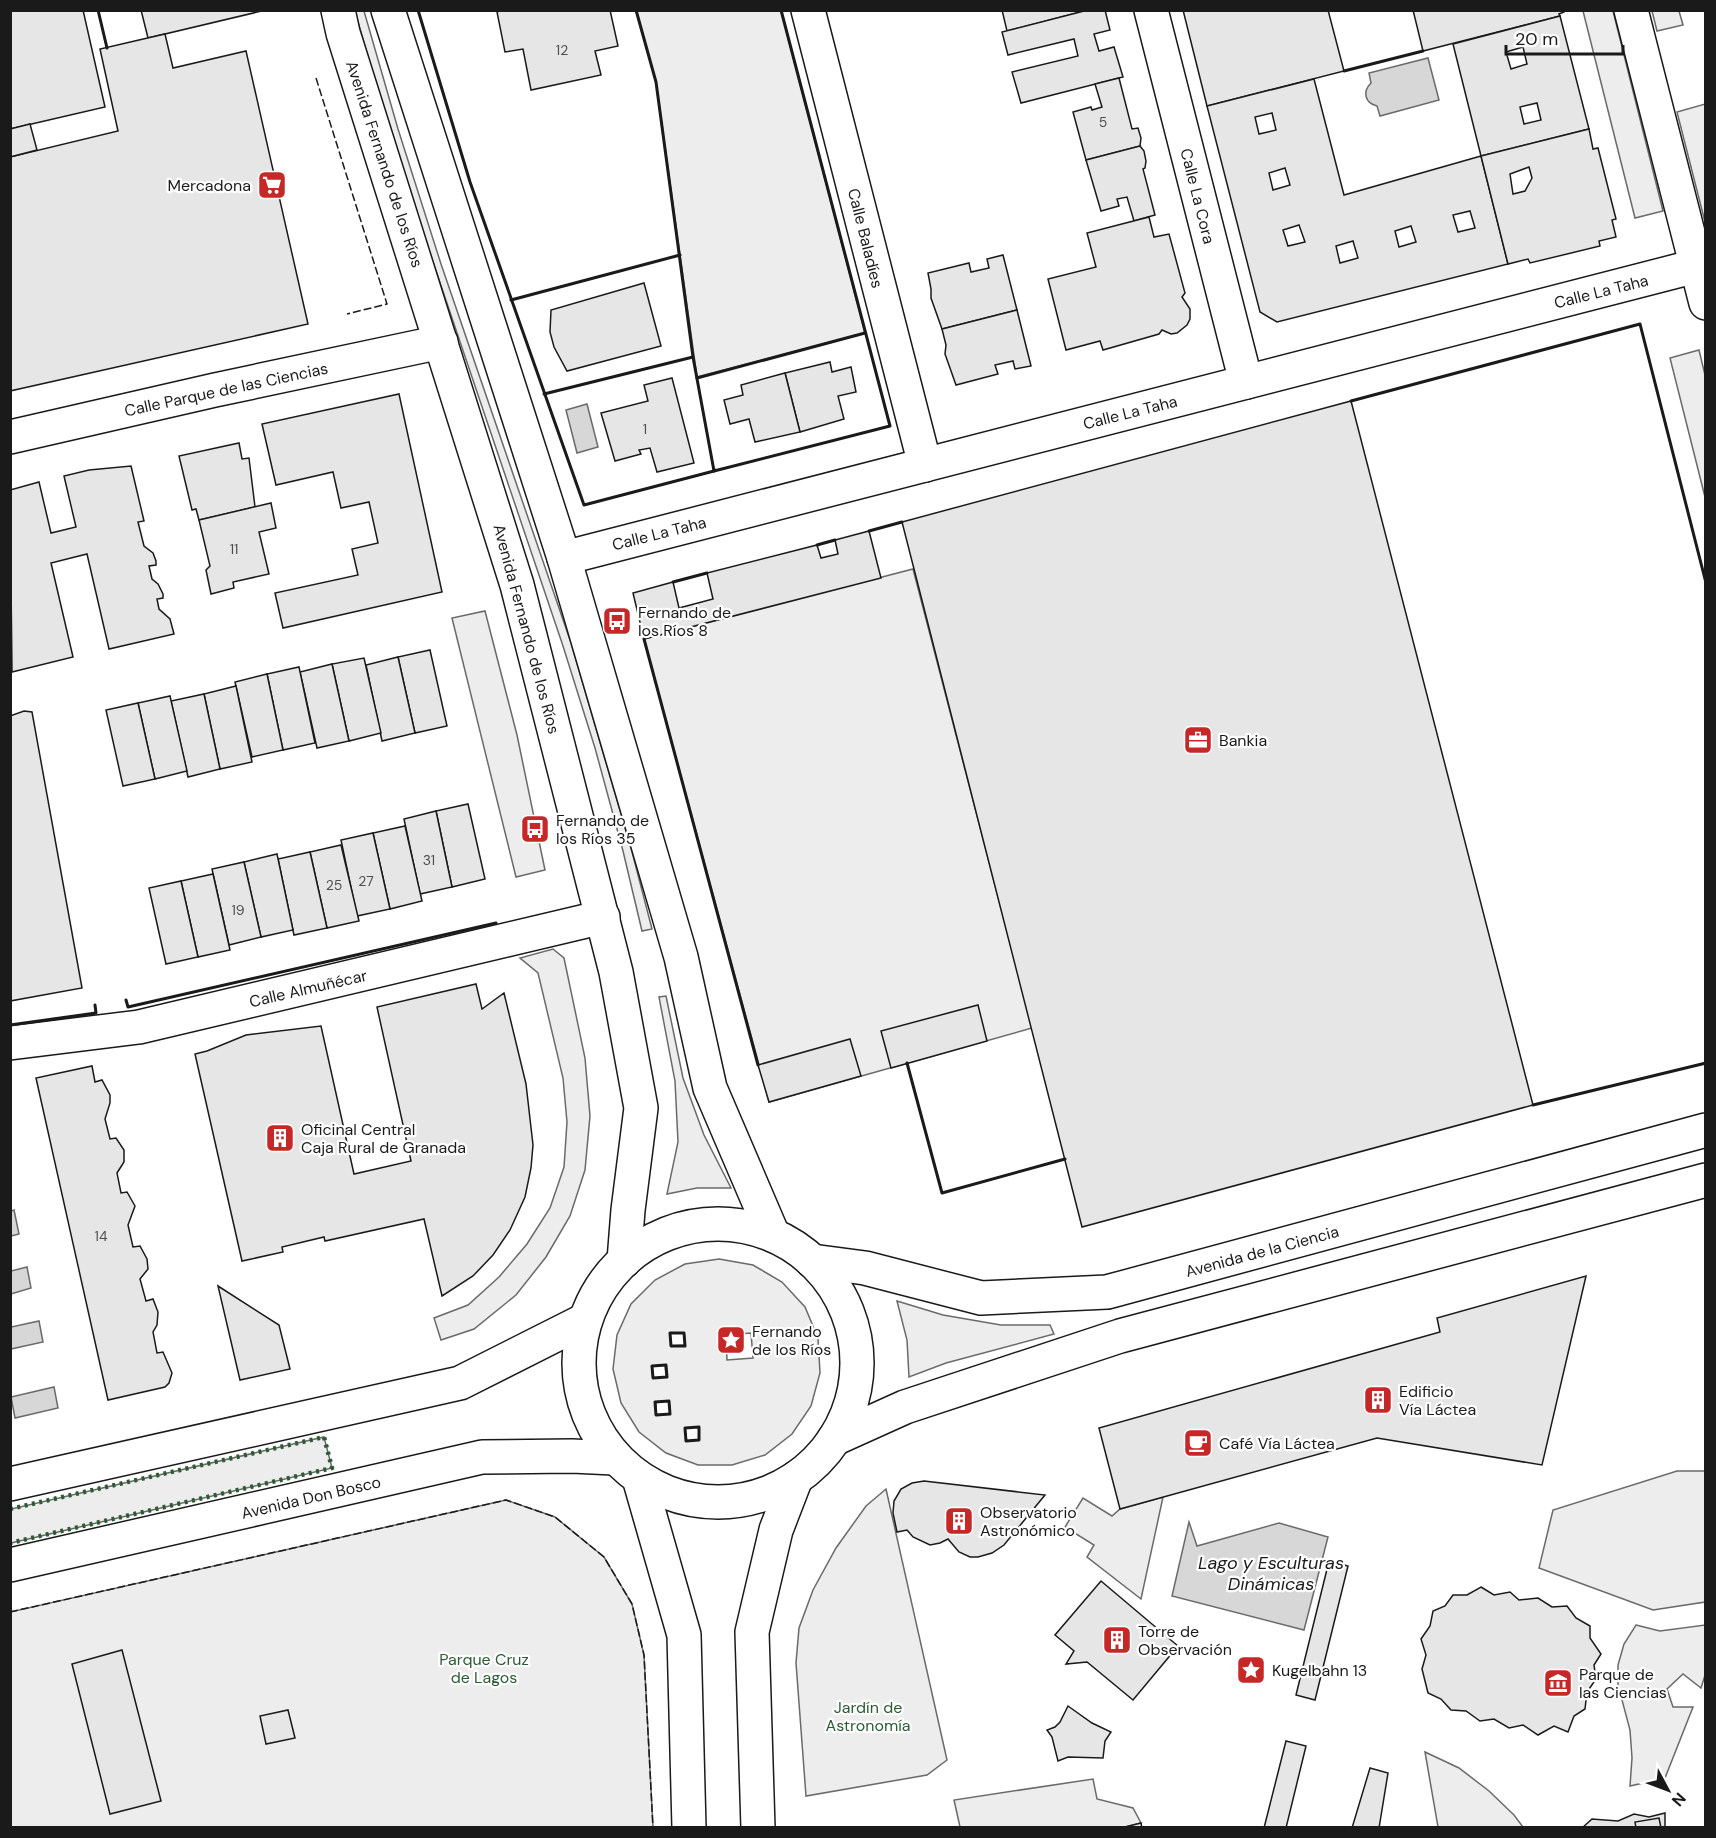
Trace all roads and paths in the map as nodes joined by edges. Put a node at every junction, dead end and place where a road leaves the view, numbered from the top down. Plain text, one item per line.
1 (338, 10) edge
2 (388, 10) edge
3 (808, 10) edge
4 (1151, 10) edge
5 (1630, 10) edge
6 (1696, 266) junction
7 (1706, 303) edge
8 (441, 342) junction
9 (1246, 382) junction
10 (10, 437) edge
11 (925, 465) junction
12 (564, 558) junction
13 (603, 917) junction
14 (10, 1043) edge
15 (1706, 1130) edge
16 (1706, 1180) edge
17 (773, 1236) junction
18 (624, 1261) junction
19 (812, 1261) junction
20 (585, 1320) junction
21 (834, 1439) junction
22 (626, 1468) junction
23 (796, 1478) junction
24 (10, 1484) edge
25 (10, 1565) edge
26 (689, 1827) edge
27 (758, 1827) edge

1 - 8 main road, Avenida Fernando de los Ríos
2 - 12 main road
3 - 11 main road, Calle Baladíes
4 - 9 main road, Calle La Cora
5 - 6 main road
6 - 7 main road
6 - 9 main road, Calle La Taha
8 - 10 main road, Calle Parque de las Ciencias
8 - 13 main road, Avenida Fernando de los Ríos
9 - 11 main road, Calle La Taha
11 - 12 main road, Calle La Taha
12 - 17 main road
13 - 14 main road, Calle Almuñécar
13 - 18 main road, Avenida Fernando de los Ríos
15 - 19 main road, Avenida de la Ciencia
16 - 21 main road
17 - 18 main road
17 - 19 main road
18 - 20 main road
19 - 21 main road
20 - 22 main road
20 - 24 main road
21 - 23 main road
22 - 23 main road
22 - 25 main road, Avenida Don Bosco
22 - 26 main road
23 - 27 main road

